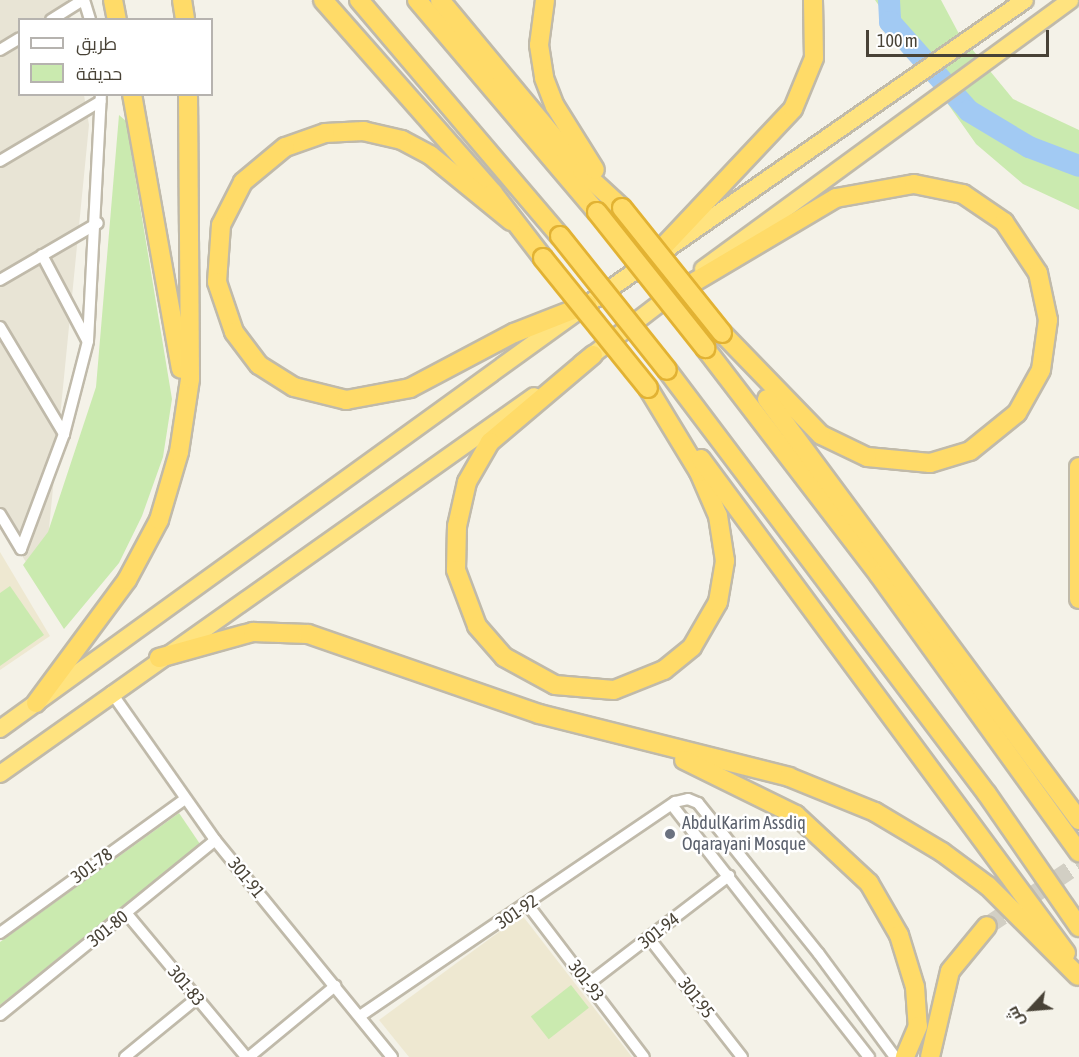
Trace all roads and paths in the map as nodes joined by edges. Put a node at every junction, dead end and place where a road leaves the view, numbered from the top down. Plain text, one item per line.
1 (84, 0) edge
2 (113, 0) edge
3 (182, 0) edge
4 (323, 0) edge
5 (359, 0) edge
6 (417, 0) edge
7 (440, 0) edge
8 (545, 0) edge
9 (813, 0) edge
10 (1025, 0) edge
11 (1070, 0) edge
12 (54, 18) edge
13 (89, 18) edge
14 (117, 18) edge
15 (185, 18) edge
16 (18, 39) edge
17 (0, 50) edge
18 (132, 96) edge
19 (188, 96) edge
20 (101, 98) edge
21 (0, 161) edge
22 (622, 208) junction
23 (512, 221) junction
24 (98, 223) junction
25 (42, 255) junction
26 (646, 265) junction
27 (0, 280) edge
28 (669, 297) junction
29 (588, 304) junction
30 (0, 327) edge
31 (722, 333) junction
32 (88, 341) junction
33 (593, 355) junction
34 (648, 388) junction
35 (184, 428) junction
36 (64, 434) junction
37 (1079, 467) edge
38 (1078, 493) edge
39 (0, 514) edge
40 (1079, 599) edge
41 (159, 658) junction
42 (111, 692) junction
43 (36, 703) junction
44 (583, 726) junction
45 (0, 729) edge
46 (0, 774) edge
47 (185, 799) junction
48 (672, 805) junction
49 (1079, 820) edge
50 (215, 840) junction
51 (1079, 852) edge
52 (729, 876) junction
53 (528, 905) junction
54 (127, 914) junction
55 (987, 927) tunnel mouth
56 (1079, 927) edge
57 (0, 933) edge
58 (649, 938) junction
59 (1078, 977) edge
60 (588, 984) junction
61 (335, 986) junction
62 (197, 998) junction
63 (0, 1016) edge
64 (360, 1016) junction
65 (125, 1057) edge
66 (247, 1057) edge
67 (392, 1057) edge
68 (644, 1057) edge
69 (742, 1057) edge
70 (869, 1057) edge
71 (895, 1057) edge
72 (905, 1057) edge
73 (930, 1057) edge

1 - 12 street
1 - 13 street
2 - 14 highway
3 - 15 highway
4 - 23 highway
5 - 56 highway, bridge
6 - 51 highway, bridge
7 - 22 highway
8 - 22 highway
9 - 26 highway
10 - 26 highway
11 - 28 highway
16 - 17 street
18 - 35 highway
19 - 35 highway
20 - 21 street
20 - 24 street
22 - 31 highway, bridge
23 - 29 highway
23 - 34 highway, bridge
24 - 25 street
24 - 32 street
25 - 27 street
25 - 32 street
26 - 29 highway
28 - 31 highway
28 - 33 highway
29 - 43 highway
30 - 36 street
31 - 49 highway
32 - 36 street
33 - 34 highway
33 - 41 highway
34 - 59 highway
35 - 43 highway
36 - 39 street
37 - 38 highway
38 - 40 highway
41 - 42 highway
41 - 44 highway
42 - 46 highway
42 - 47 street, 301-91
43 - 45 highway
44 - 59 highway
44 - 72 highway
47 - 50 street, 301-91
47 - 57 street, 301-78
48 - 52 street
48 - 53 street, 301-92
48 - 71 street
50 - 54 street, 301-80
50 - 61 street, 301-91
52 - 58 street, 301-94
52 - 70 street
53 - 60 street, 301-93
53 - 64 street, 301-92
54 - 62 street, 301-83
54 - 63 street, 301-80
55 - 73 highway
58 - 60 street, 301-94
58 - 69 street, 301-95
60 - 68 street, 301-93
61 - 64 street, 301-91
61 - 66 street
62 - 65 street
62 - 66 street, 301-83
64 - 67 street, 301-91

